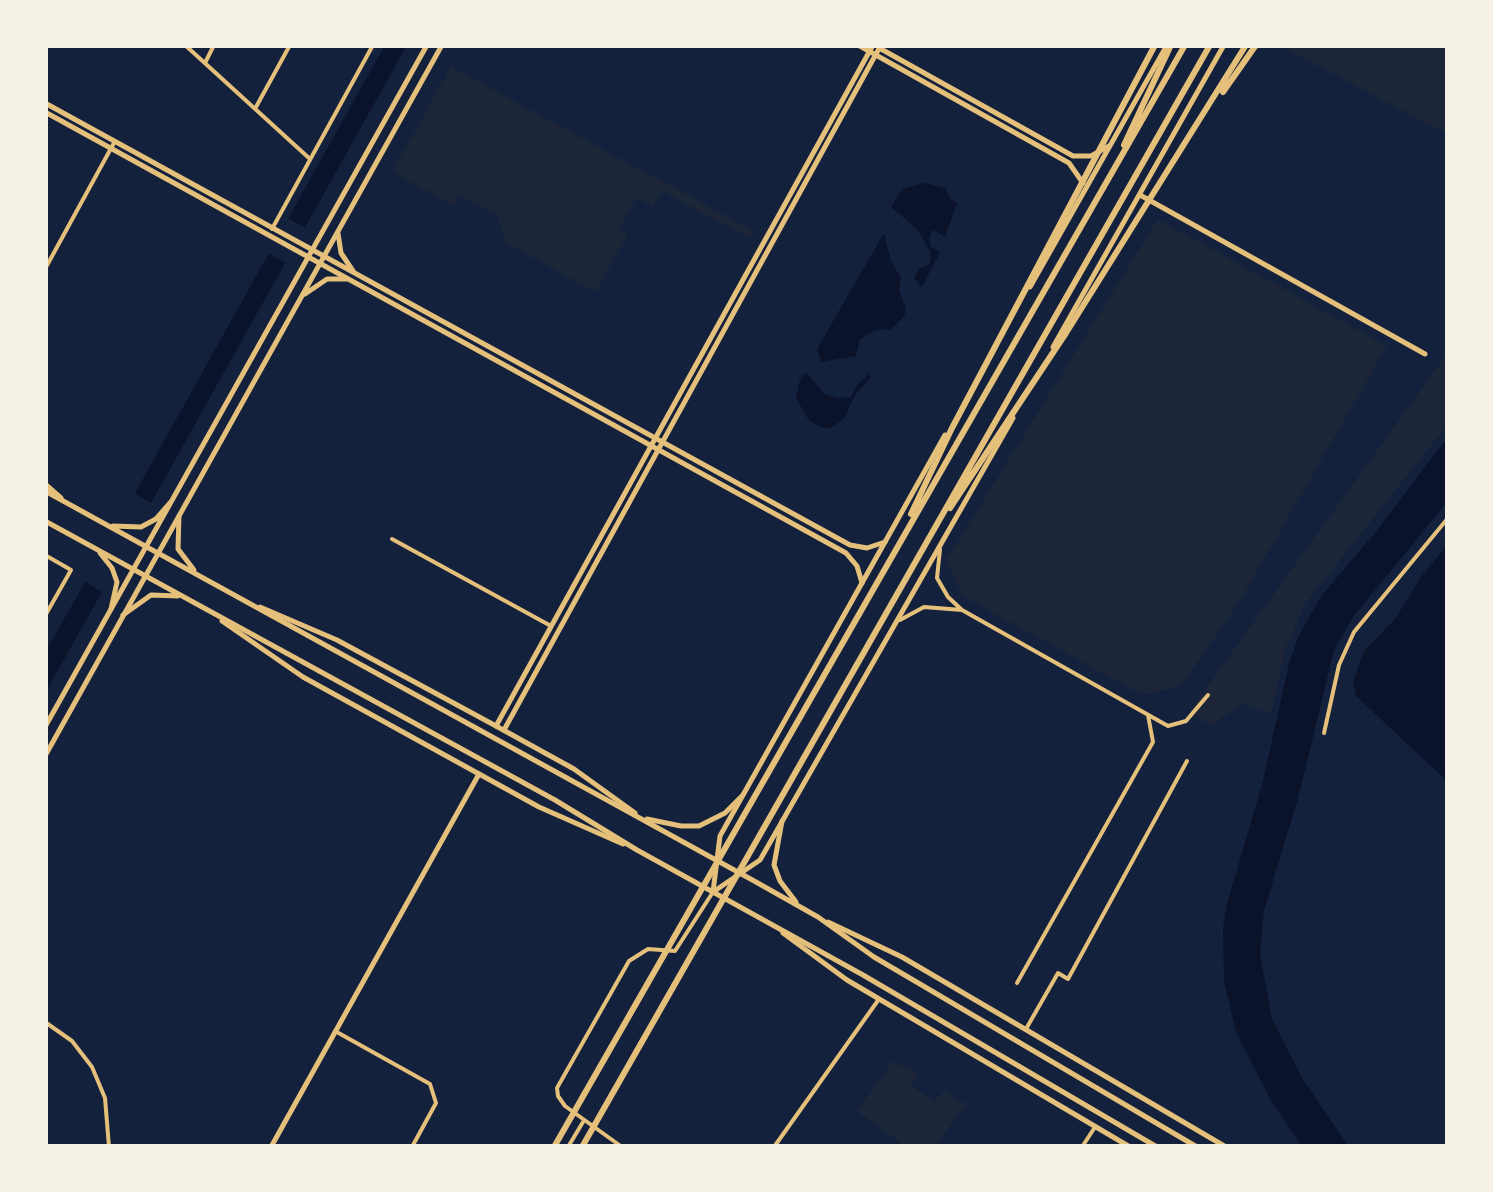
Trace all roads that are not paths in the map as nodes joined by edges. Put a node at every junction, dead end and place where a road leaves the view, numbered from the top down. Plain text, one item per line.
1 (185, 45) edge
2 (214, 45) edge
3 (290, 45) edge
4 (374, 45) edge
5 (427, 45) edge
6 (442, 45) edge
7 (858, 45) edge
8 (1155, 45) edge
9 (1169, 45) edge
10 (1185, 45) edge
11 (1210, 45) edge
12 (1224, 45) edge
13 (1246, 45) edge
14 (1256, 45) edge
15 (875, 48) edge
16 (205, 63) junction
17 (45, 103) edge
18 (255, 109) junction
19 (45, 112) edge
20 (1190, 138) junction
21 (116, 141) junction
22 (1111, 145) junction
23 (111, 148) junction
24 (310, 159) junction
25 (1107, 183) junction
26 (1083, 194) junction
27 (1140, 195) junction
28 (275, 228) junction
29 (338, 232) junction
30 (270, 237) junction
31 (313, 249) junction
32 (325, 256) junction
33 (308, 258) junction
34 (320, 264) junction
35 (45, 269) edge
36 (353, 271) junction
37 (346, 278) junction
38 (302, 296) junction
39 (1425, 354) dead end
40 (659, 440) junction
41 (651, 446) junction
42 (658, 450) junction
43 (45, 488) edge
44 (170, 503) junction
45 (179, 516) junction
46 (1448, 518) edge
47 (47, 522) edge
48 (102, 522) junction
49 (392, 539) dead end
50 (885, 542) junction
51 (90, 544) junction
52 (941, 544) junction
53 (146, 546) junction
54 (158, 553) junction
55 (45, 554) edge
56 (918, 554) junction
57 (891, 556) junction
58 (134, 569) junction
59 (146, 576) junction
60 (204, 578) junction
61 (862, 583) junction
62 (242, 599) junction
63 (187, 600) junction
64 (111, 609) junction
65 (962, 610) junction
66 (124, 615) junction
67 (45, 616) edge
68 (220, 619) junction
69 (551, 626) junction
70 (894, 627) junction
71 (1208, 695) dead end
72 (1148, 715) junction
73 (496, 726) junction
74 (45, 727) edge
75 (504, 730) junction
76 (1324, 732) dead end
77 (45, 756) edge
78 (1187, 761) dead end
79 (479, 774) junction
80 (742, 794) junction
81 (641, 818) junction
82 (782, 821) junction
83 (637, 850) junction
84 (716, 860) junction
85 (740, 873) junction
86 (713, 892) junction
87 (801, 908) junction
88 (818, 918) junction
89 (783, 933) junction
90 (1017, 983) dead end
91 (879, 1000) junction
92 (45, 1022) edge
93 (1026, 1029) junction
94 (335, 1031) junction
95 (583, 1122) junction
96 (1095, 1127) junction
97 (109, 1147) edge
98 (271, 1147) edge
99 (412, 1147) edge
100 (554, 1147) edge
101 (568, 1147) edge
102 (582, 1147) edge
103 (622, 1147) edge
104 (774, 1147) edge
105 (1082, 1147) edge
106 (1130, 1147) edge
107 (1157, 1147) edge
108 (1197, 1147) edge
109 (1226, 1147) edge

1 - 16 street
2 - 16 street
3 - 18 street
4 - 24 street
5 - 31 main road
6 - 29 main road
7 - 15 main road
8 - 57 highway
9 - 22 main road
9 - 25 highway
10 - 25 highway
11 - 56 highway
12 - 27 main road
13 - 20 highway
14 - 20 highway
15 - 22 main road
15 - 26 main road
15 - 40 main road
16 - 18 street
17 - 21 main road
18 - 24 street
19 - 23 main road
20 - 56 highway
21 - 23 street
21 - 28 main road
22 - 26 main road
23 - 30 main road
23 - 35 street
24 - 28 street
25 - 57 highway
26 - 50 main road
27 - 39 main road
27 - 52 main road
28 - 30 street
28 - 31 main road
29 - 32 main road
29 - 36 main road
30 - 33 main road
31 - 32 main road
31 - 33 main road
32 - 34 main road
32 - 36 main road
33 - 34 main road
33 - 44 main road
34 - 37 main road
34 - 38 main road
36 - 40 main road
37 - 38 main road
37 - 41 main road
38 - 45 main road
40 - 41 main road
40 - 42 main road
40 - 50 main road
41 - 42 main road
41 - 69 main road
42 - 61 main road
42 - 75 main road
43 - 48 main road
44 - 48 main road
44 - 53 main road
45 - 54 main road
45 - 60 main road
46 - 76 street
47 - 51 main road
48 - 53 main road
49 - 69 street
50 - 61 main road
51 - 58 main road
51 - 64 main road
52 - 65 street
52 - 70 main road
53 - 54 main road
53 - 58 main road
54 - 59 main road
54 - 60 main road
55 - 67 street
56 - 102 highway
57 - 100 highway
58 - 59 main road
58 - 64 main road
59 - 63 main road
59 - 66 main road
60 - 62 main road
61 - 80 main road
62 - 73 main road
62 - 81 main road
63 - 66 main road
63 - 68 main road
64 - 74 main road
65 - 70 street
65 - 72 street
66 - 77 main road
68 - 79 main road
68 - 83 main road
69 - 73 main road
70 - 82 main road
71 - 72 street
72 - 90 street
73 - 75 main road
75 - 81 main road
78 - 93 street
79 - 83 main road
79 - 94 main road
80 - 81 main road
80 - 84 main road
81 - 84 main road
82 - 85 main road
82 - 87 main road
83 - 86 main road
84 - 85 main road
84 - 86 main road
85 - 86 main road
85 - 87 main road
86 - 89 main road
86 - 95 street
87 - 88 main road
88 - 93 main road
88 - 108 main road
89 - 91 main road
89 - 107 main road
91 - 96 main road
91 - 104 street
92 - 97 street
93 - 109 main road
94 - 98 main road
94 - 99 street
95 - 101 street
95 - 103 street
96 - 105 street
96 - 106 main road

